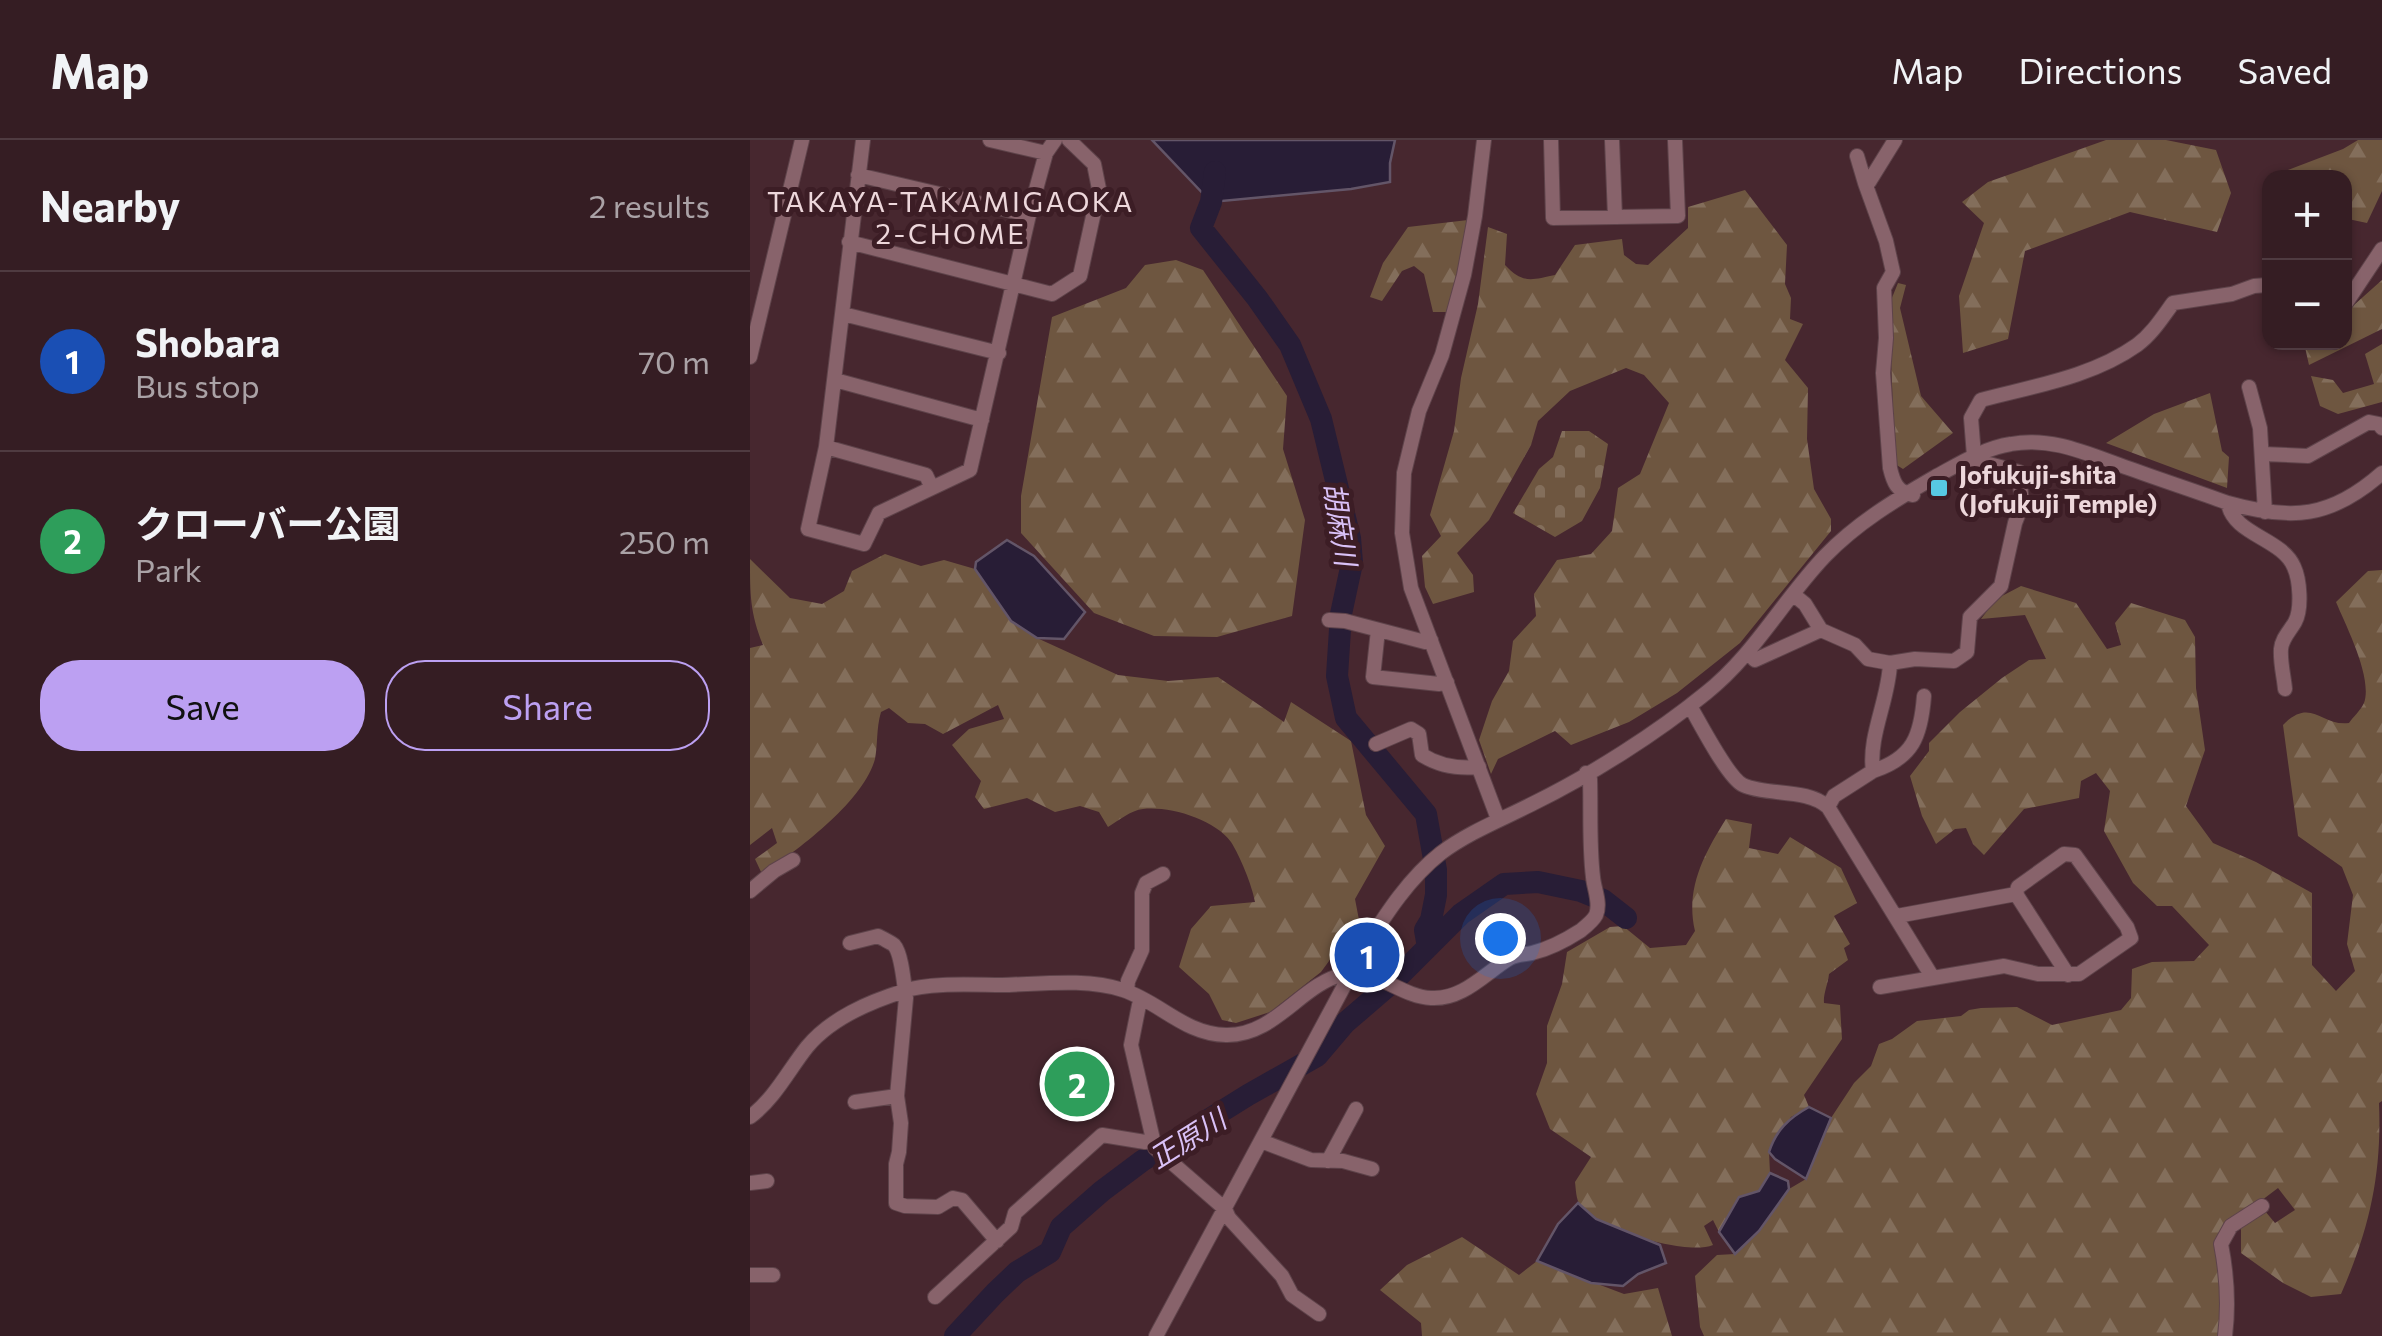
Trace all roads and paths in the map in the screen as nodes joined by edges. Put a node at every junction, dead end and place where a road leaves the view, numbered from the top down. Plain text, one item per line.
1 (802, 140) edge
2 (863, 140) edge
3 (990, 140) edge
4 (1055, 140) edge
5 (1069, 140) edge
6 (1484, 140) edge
7 (1551, 140) edge
8 (1612, 140) edge
9 (1675, 140) edge
10 (1896, 140) edge
11 (1046, 153) junction
12 (1857, 156) dead end
13 (858, 175) junction
14 (1865, 183) junction
15 (1030, 215) junction
16 (1615, 217) junction
17 (850, 242) junction
18 (2382, 250) edge
19 (1013, 282) junction
20 (2262, 285) edge
21 (2352, 294) edge
22 (843, 314) junction
23 (998, 352) junction
24 (750, 356) edge
25 (834, 380) junction
26 (2250, 386) dead end
27 (982, 420) junction
28 (2382, 428) edge
29 (826, 447) junction
30 (2262, 454) junction
31 (1973, 462) junction
32 (2382, 473) edge
33 (932, 488) junction
34 (1905, 494) junction
35 (2228, 503) junction
36 (2265, 512) junction
37 (1794, 595) junction
38 (1330, 620) dead end
39 (1378, 630) junction
40 (1821, 630) junction
41 (1431, 640) junction
42 (1748, 654) junction
43 (1890, 663) junction
44 (1447, 682) junction
45 (2285, 689) dead end
46 (1924, 696) dead end
47 (1690, 706) junction
48 (1376, 744) dead end
49 (1478, 767) junction
50 (1873, 772) junction
51 (1586, 773) junction
52 (1828, 807) junction
53 (1498, 819) junction
54 (793, 860) dead end
55 (1164, 874) dead end
56 (750, 891) edge
57 (2016, 894) junction
58 (1897, 916) junction
59 (850, 943) dead end
60 (1352, 972) junction
61 (2068, 975) junction
62 (1933, 978) junction
63 (1880, 987) dead end
64 (905, 990) junction
65 (1127, 991) junction
66 (1143, 1000) junction
67 (896, 1096) junction
68 (855, 1102) dead end
69 (1356, 1109) dead end
70 (750, 1117) edge
71 (1152, 1140) junction
72 (1261, 1141) junction
73 (1328, 1160) junction
74 (1372, 1169) dead end
75 (750, 1182) edge
76 (766, 1182) dead end
77 (2262, 1206) dead end
78 (1225, 1209) junction
79 (997, 1241) junction
80 (750, 1275) edge
81 (774, 1275) dead end
82 (935, 1296) dead end
83 (1319, 1314) dead end
84 (1156, 1336) edge
85 (2225, 1336) edge

1 - 24 street
2 - 13 street
3 - 11 street
4 - 11 street
5 - 19 street
6 - 41 street
7 - 16 street
8 - 16 street
9 - 16 street
10 - 14 street
11 - 15 street
12 - 14 street
13 - 15 street
13 - 17 street
14 - 34 street
15 - 19 street
17 - 19 street
17 - 22 street
18 - 21 street
19 - 23 street
20 - 31 street
22 - 23 street
22 - 25 street
23 - 27 street
25 - 27 street
25 - 29 street
26 - 30 street
27 - 33 street
28 - 30 street
29 - 33 street
29 - 33 street
30 - 36 street
31 - 34 street
31 - 35 street
31 - 43 street
32 - 36 street
34 - 37 street
35 - 36 street
35 - 45 street
37 - 40 street
37 - 42 street
38 - 39 street
39 - 41 street
39 - 44 street
40 - 42 street
40 - 43 street
41 - 44 street
42 - 47 street
43 - 50 street
44 - 49 street
46 - 50 street
47 - 51 street
47 - 52 street
48 - 49 street
49 - 53 street
50 - 52 street
51 - 53 street
51 - 60 street
52 - 58 street
53 - 60 street
54 - 56 street
55 - 65 street
57 - 58 street
57 - 61 street
57 - 61 street
58 - 62 street
59 - 64 street
60 - 66 street
60 - 72 street
61 - 62 street
62 - 63 street
64 - 65 street
64 - 67 street
64 - 70 street
65 - 66 street
66 - 71 street
67 - 68 street
67 - 79 street
69 - 73 street
71 - 78 street
71 - 79 street
72 - 73 street
72 - 78 street
73 - 74 street
75 - 76 street
77 - 85 street
78 - 83 street
78 - 84 street
79 - 82 street
80 - 81 street

